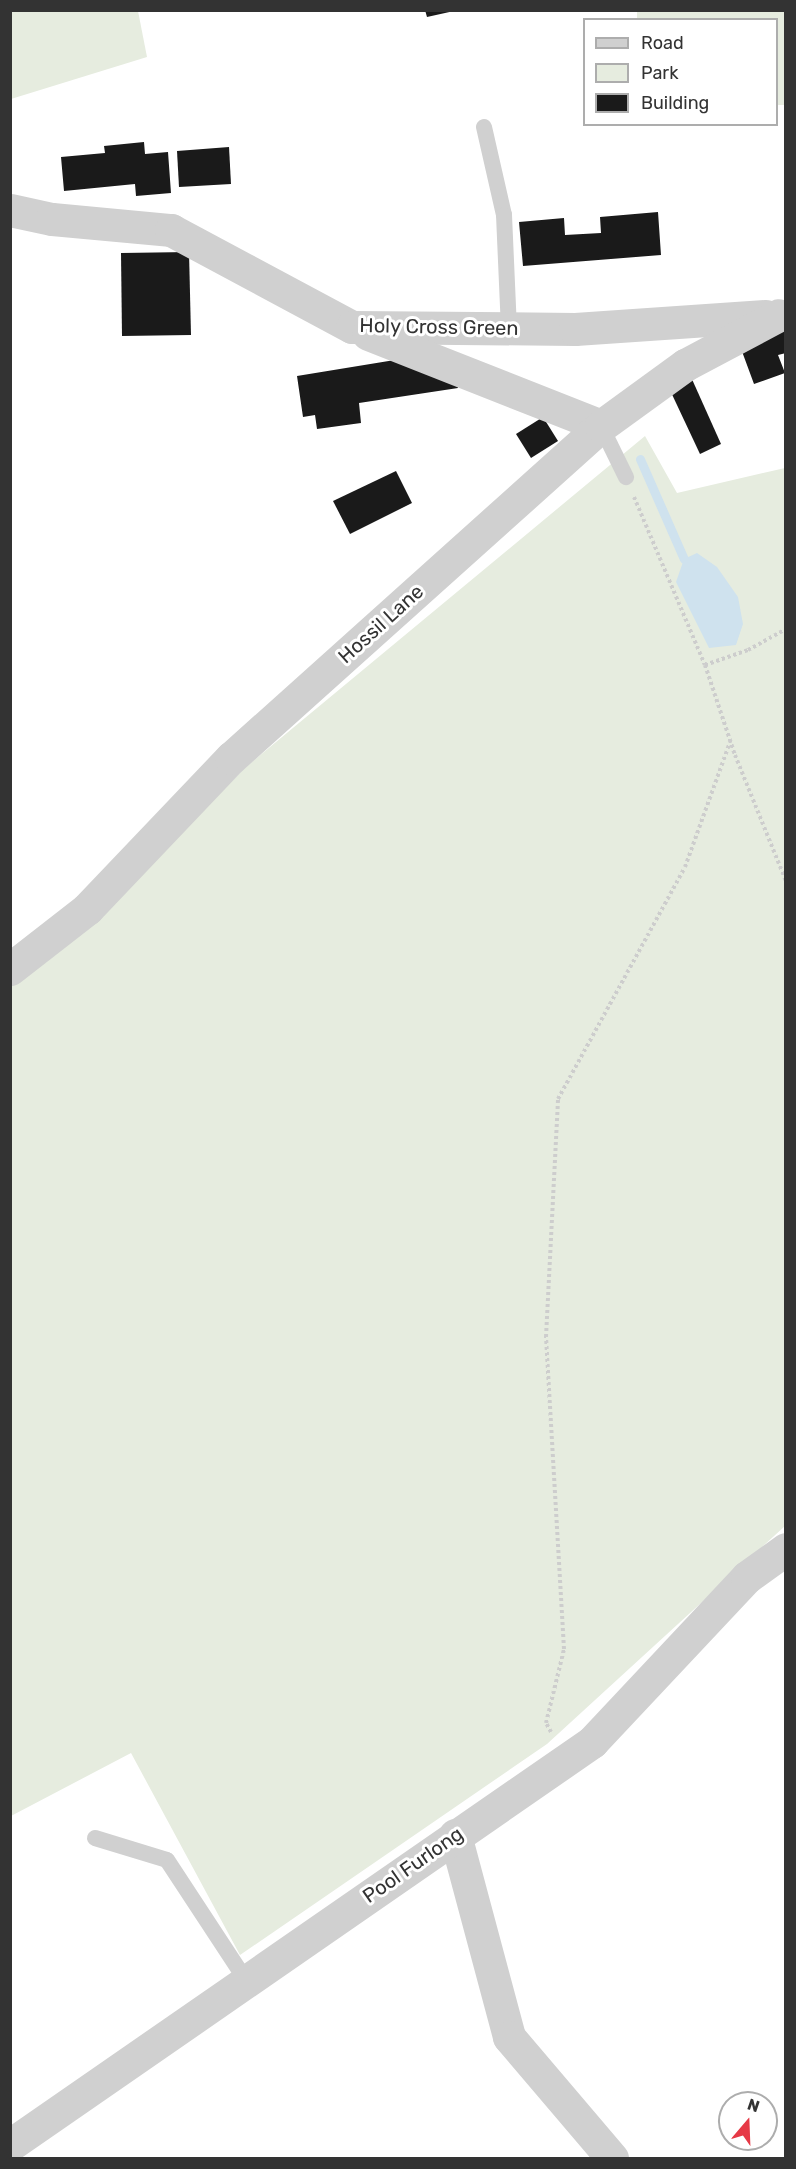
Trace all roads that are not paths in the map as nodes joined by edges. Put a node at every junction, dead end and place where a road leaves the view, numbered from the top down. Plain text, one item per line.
1 (484, 128) dead end
2 (10, 210) edge
3 (782, 314) edge
4 (352, 327) junction
5 (509, 328) junction
6 (601, 426) junction
7 (626, 477) road end
8 (10, 969) edge
9 (786, 1549) edge
10 (454, 1835) junction
11 (95, 1838) dead end
12 (247, 1982) junction
13 (10, 2145) edge
14 (612, 2158) edge

1 - 5 lane
2 - 4 street, Holy Cross Green
3 - 5 street, Holy Cross Green
3 - 6 street, Hossil Lane
4 - 5 street, Holy Cross Green
4 - 6 street
6 - 7 lane
6 - 8 street, Hossil Lane
9 - 10 street, Pool Furlong
10 - 12 street, Pool Furlong
10 - 14 street
11 - 12 lane
12 - 13 street, Pool Furlong

